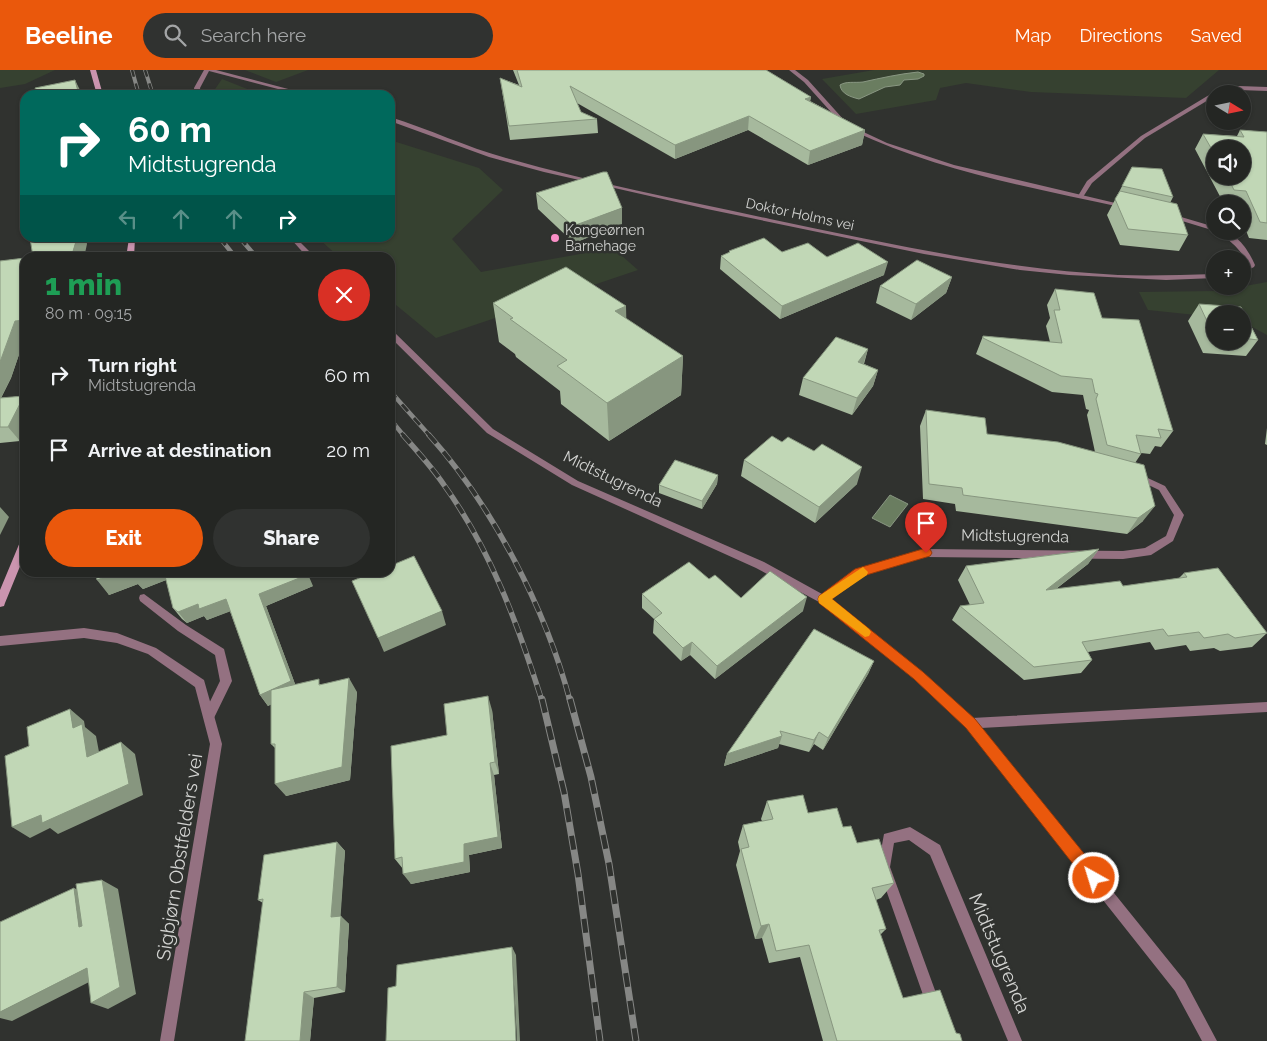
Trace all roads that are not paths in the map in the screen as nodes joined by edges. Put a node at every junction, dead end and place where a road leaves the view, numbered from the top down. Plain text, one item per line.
1 (93, 70) edge
2 (208, 70) edge
3 (792, 70) edge
4 (1267, 89) edge
5 (99, 90) edge
6 (197, 90) edge
7 (288, 90) edge
8 (395, 121) edge
9 (1081, 196) junction
10 (1137, 208) edge
11 (1165, 215) edge
12 (1206, 226) edge
13 (1236, 240) edge
14 (297, 242) edge
15 (1244, 250) edge
16 (307, 252) edge
17 (1206, 276) edge
18 (395, 338) edge
19 (1127, 474) edge
20 (20, 554) edge
21 (144, 598) dead end
22 (824, 599) junction
23 (0, 603) edge
24 (0, 641) edge
25 (1267, 707) edge
26 (209, 716) junction
27 (970, 723) junction
28 (937, 1014) edge
29 (167, 1041) edge
30 (1015, 1041) edge
31 (1210, 1041) edge

1 - 5 main road
2 - 6 street
2 - 7 street
3 - 9 street
4 - 9 street
8 - 17 street, Doktor Holms vei
9 - 10 street
11 - 12 street
13 - 15 street
14 - 16 street
18 - 22 street, Midtstugrenda
19 - 22 street, Midtstugrenda
20 - 23 main road
21 - 26 street
22 - 27 street, Midtstugrenda
24 - 26 street, Sigbjørn Obstfelders vei
25 - 27 street
26 - 29 street, Sigbjørn Obstfelders vei
27 - 31 street, Midtstugrenda
28 - 30 street, Midtstugrenda

